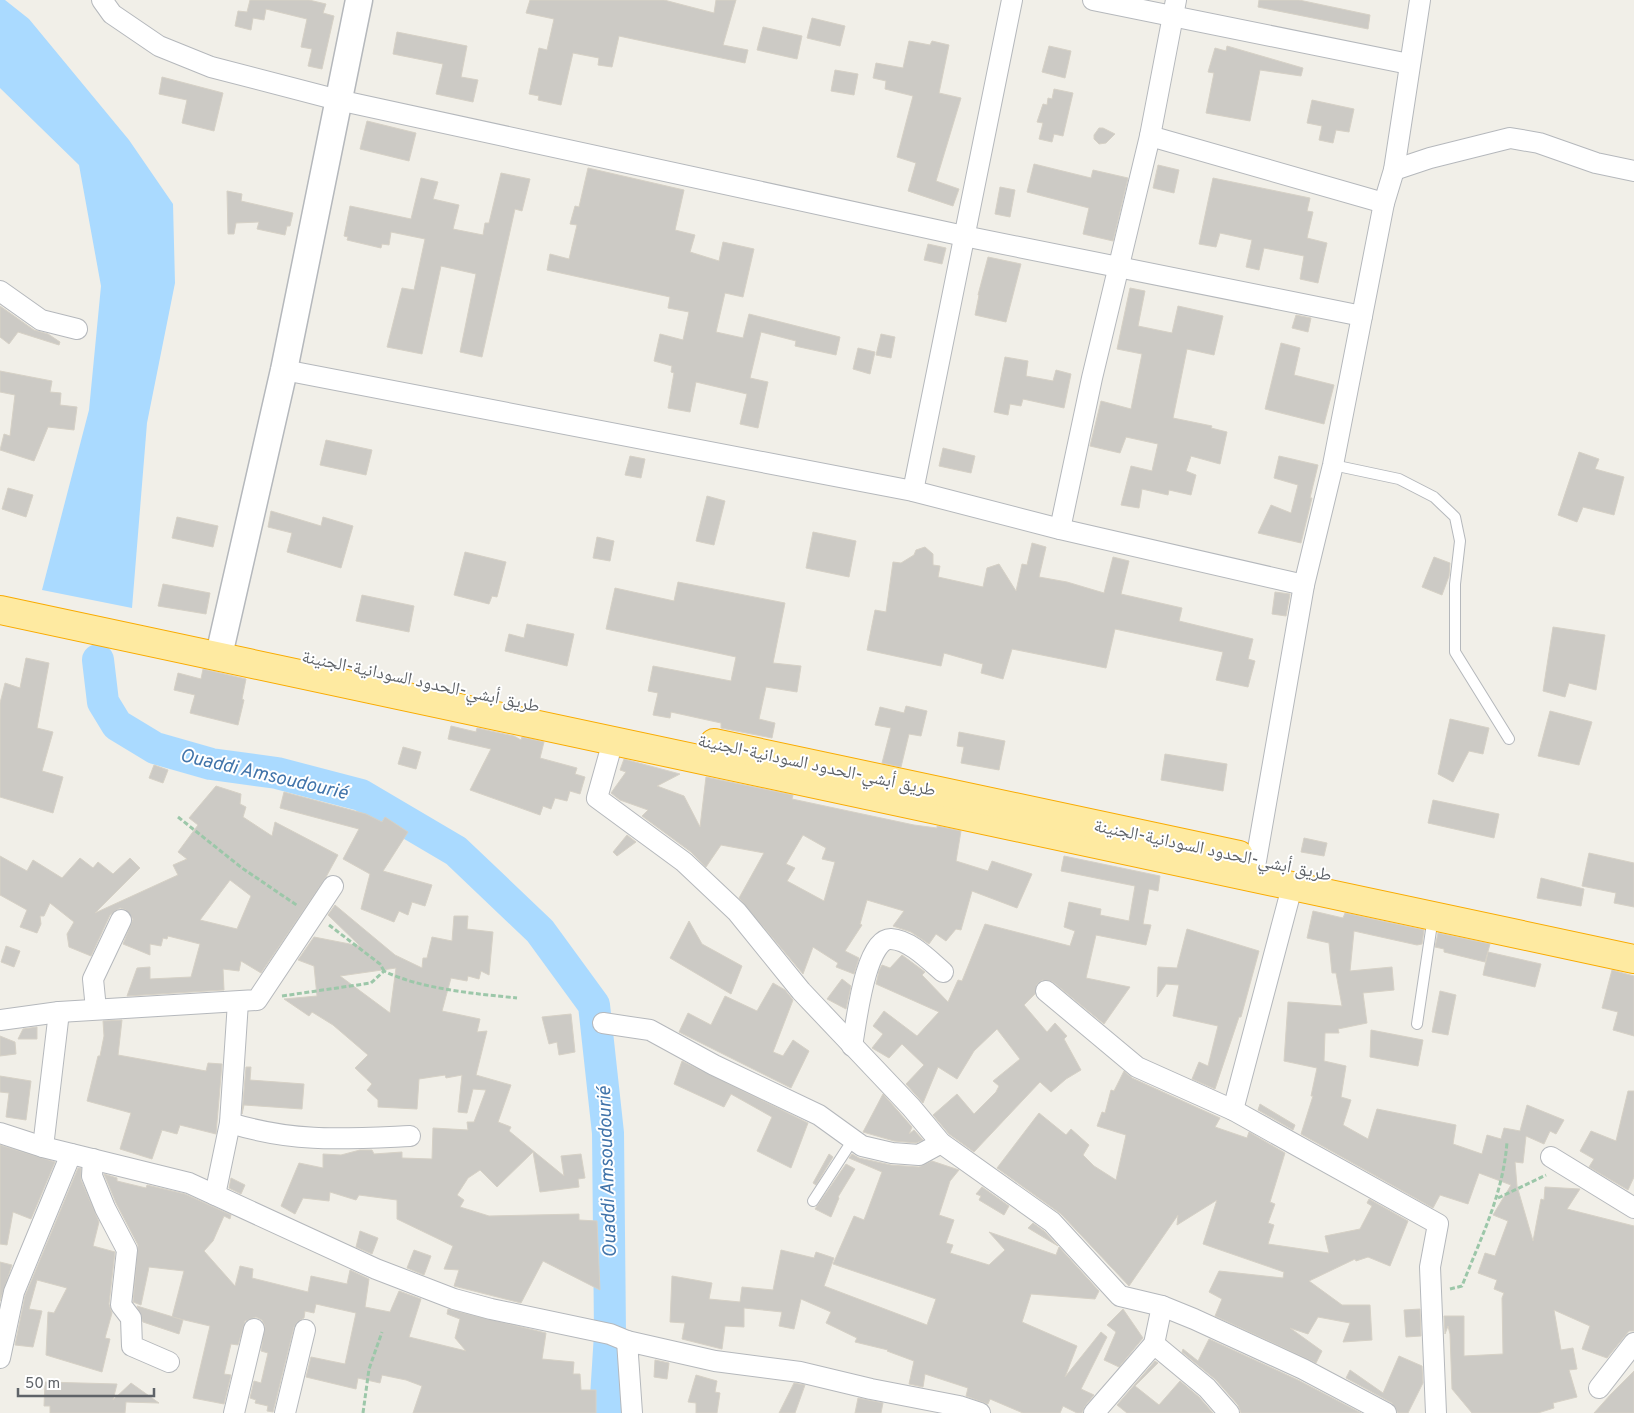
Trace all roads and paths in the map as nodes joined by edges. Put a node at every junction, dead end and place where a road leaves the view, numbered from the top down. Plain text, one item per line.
1 (102, 0) edge
2 (359, 0) edge
3 (1012, 0) edge
4 (1093, 0) edge
5 (1420, 0) edge
6 (1174, 8) edge
7 (1410, 64) junction
8 (338, 100) junction
9 (1150, 136) junction
10 (1394, 170) junction
11 (1634, 171) edge
12 (1384, 203) junction
13 (964, 236) junction
14 (1119, 267) junction
15 (0, 291) edge
16 (1362, 316) junction
17 (77, 329) dead end
18 (284, 370) junction
19 (1333, 466) junction
20 (913, 491) junction
21 (1060, 529) junction
22 (1304, 585) junction
23 (0, 592) edge
24 (0, 610) edge
25 (221, 647) junction
26 (1509, 739) dead end
27 (613, 741) junction
28 (809, 773) junction
29 (178, 817) dead end
30 (1254, 869) junction
31 (334, 886) dead end
32 (1292, 886) junction
33 (314, 916) junction
34 (1433, 916) junction
35 (121, 920) dead end
36 (1634, 941) edge
37 (1634, 959) edge
38 (384, 971) junction
39 (943, 972) dead end
40 (1046, 991) dead end
41 (517, 998) dead end
42 (247, 1001) junction
43 (96, 1009) junction
44 (59, 1012) junction
45 (0, 1020) edge
46 (603, 1023) dead end
47 (1417, 1024) dead end
48 (852, 1046) junction
49 (1234, 1110) junction
50 (230, 1123) junction
51 (0, 1133) edge
52 (410, 1136) dead end
53 (854, 1138) junction
54 (1507, 1142) dead end
55 (941, 1143) junction
56 (43, 1147) junction
57 (71, 1154) junction
58 (1551, 1157) joint
59 (93, 1159) junction
60 (215, 1195) junction
61 (1497, 1198) junction
62 (813, 1201) dead end
63 (1634, 1208) edge
64 (1432, 1294) junction
65 (1162, 1306) junction
66 (254, 1329) dead end
67 (305, 1330) dead end
68 (382, 1332) dead end
69 (627, 1341) junction
70 (1634, 1343) edge
71 (1154, 1344) junction
72 (0, 1358) edge
73 (169, 1362) dead end
74 (1599, 1388) dead end
75 (234, 1413) edge
76 (285, 1413) edge
77 (363, 1413) edge
78 (632, 1413) edge
79 (980, 1413) edge
80 (1094, 1413) edge
81 (1229, 1413) edge
82 (1386, 1413) edge
83 (1436, 1413) edge

1 - 8 street
2 - 8 street
3 - 13 street
4 - 6 street
5 - 7 street
6 - 7 street
6 - 9 street
7 - 10 street
8 - 13 street
8 - 18 street
9 - 12 street
9 - 14 street
10 - 11 street
10 - 12 street
12 - 16 street
13 - 14 street
13 - 20 street
14 - 16 street
14 - 21 street
15 - 17 street
16 - 19 street
18 - 20 street
18 - 25 street
19 - 22 street
19 - 26 lane
20 - 21 street
21 - 22 street
22 - 30 street
23 - 25 highway, طريق أبشي-الحدود السودانية-الجنينة
24 - 25 highway
25 - 27 highway
25 - 28 highway, طريق أبشي-الحدود السودانية-الجنينة
27 - 28 highway
27 - 48 street
28 - 30 highway, طريق أبشي-الحدود السودانية-الجنينة
29 - 33 path
30 - 32 highway
30 - 36 highway, طريق أبشي-الحدود السودانية-الجنينة
31 - 33 street
32 - 34 highway
32 - 49 street
33 - 38 path
33 - 42 street
34 - 37 highway
34 - 47 lane
35 - 43 street
38 - 41 path
38 - 42 path
39 - 48 street
40 - 49 street
42 - 43 street
42 - 50 street
43 - 44 street
44 - 45 street
44 - 56 street
46 - 53 street
48 - 55 street
49 - 64 street
50 - 52 street
50 - 60 street
51 - 56 street
53 - 55 street
53 - 62 lane
54 - 61 path
55 - 65 street
56 - 57 street
57 - 59 street
57 - 72 street
58 - 61 path
58 - 63 street
59 - 60 street
59 - 73 street
60 - 69 street
61 - 64 path
64 - 83 street
65 - 71 street
65 - 82 street
66 - 75 street
67 - 76 street
68 - 77 path
69 - 78 street
69 - 79 street
70 - 74 street
71 - 80 street
71 - 81 street

